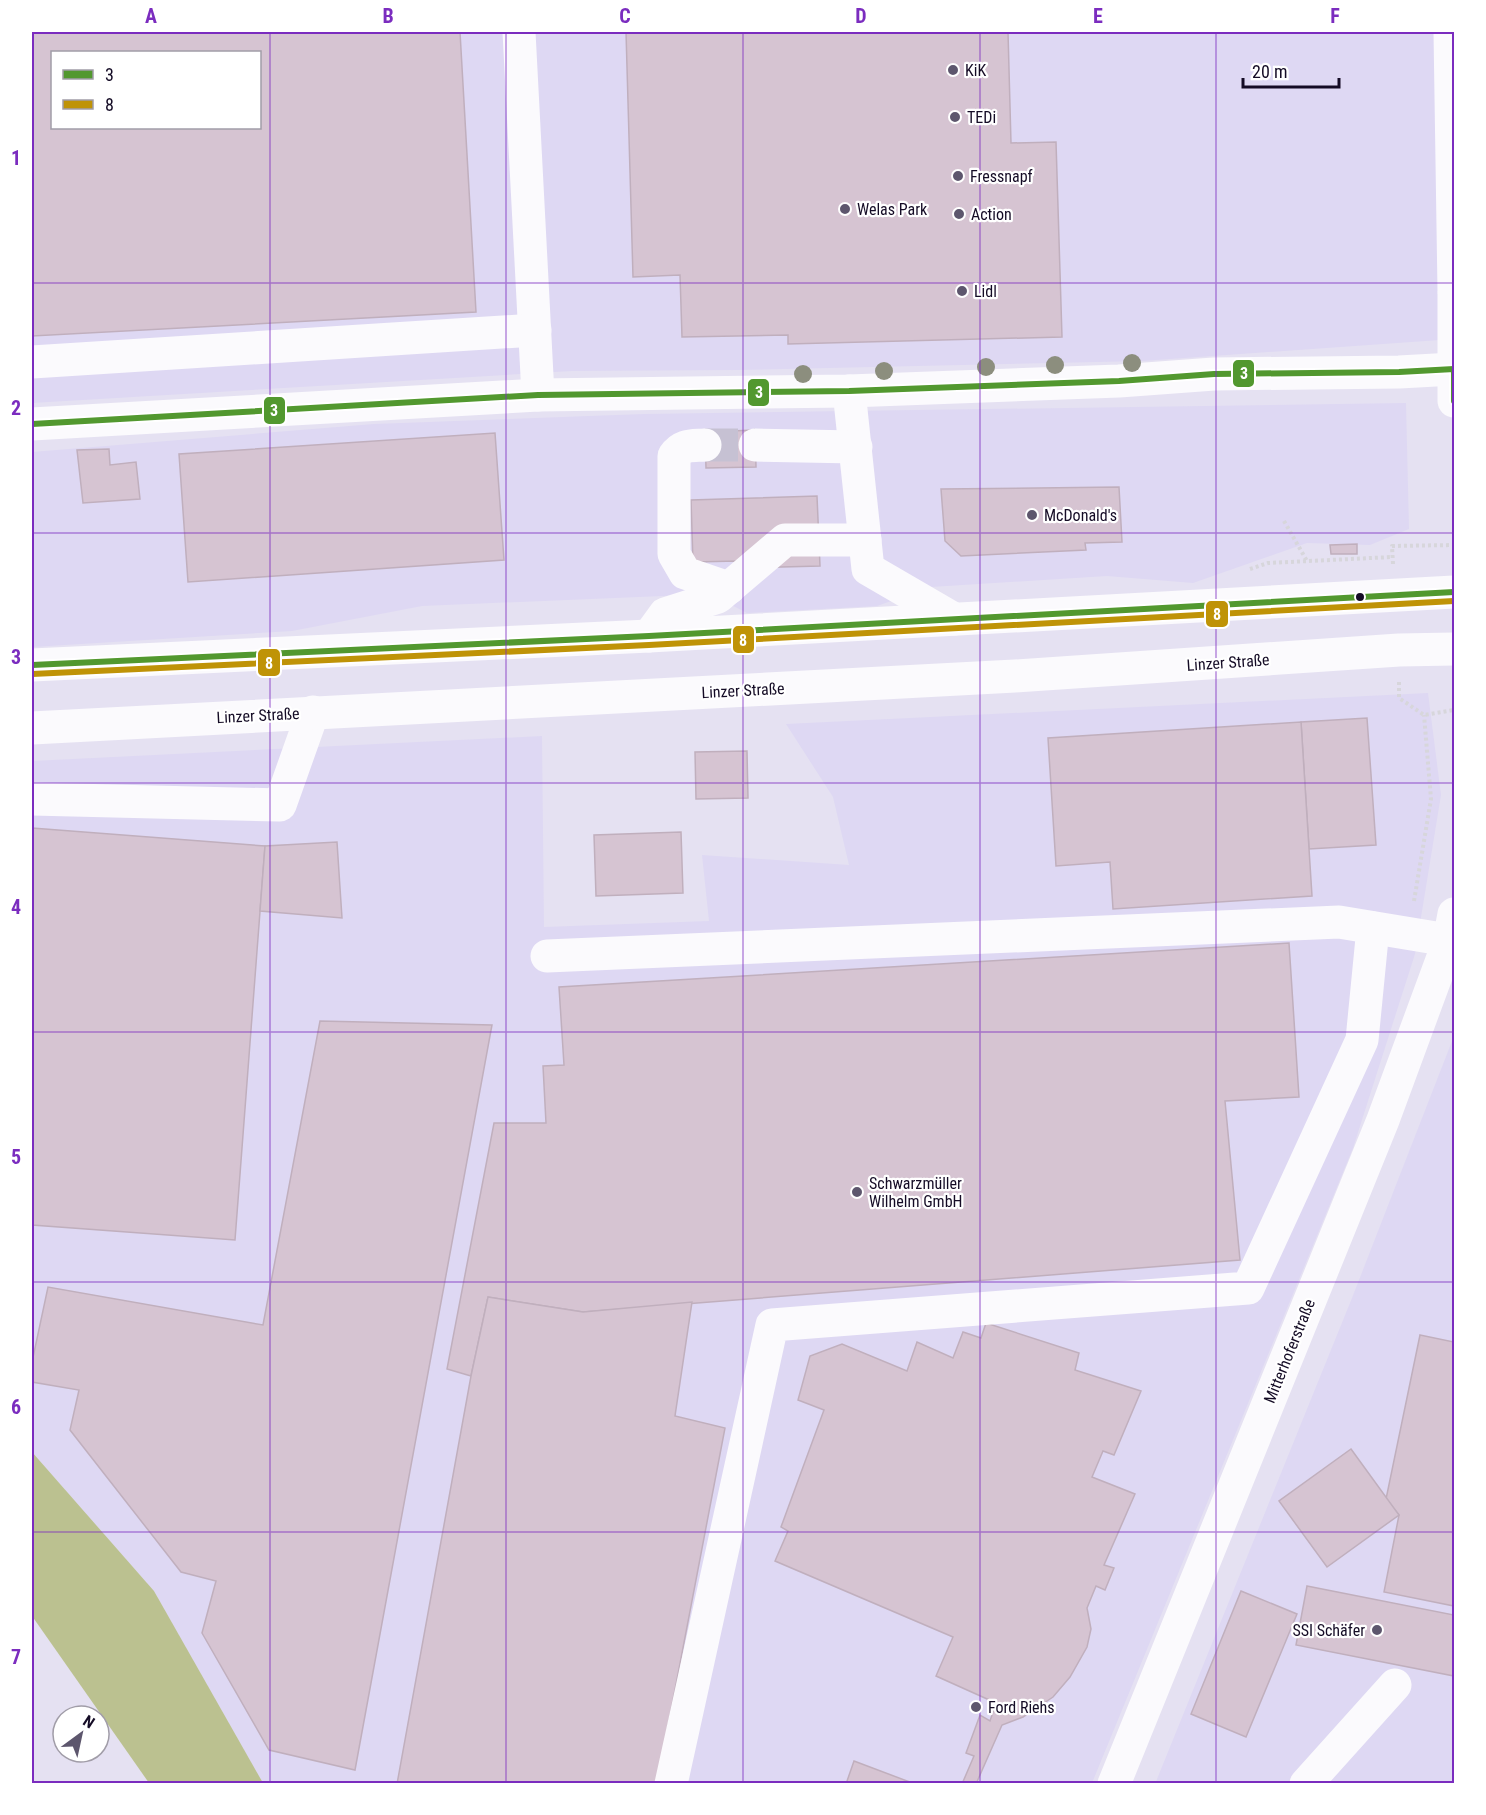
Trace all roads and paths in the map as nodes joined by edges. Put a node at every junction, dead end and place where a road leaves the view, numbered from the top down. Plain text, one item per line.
1 (519, 32) edge
2 (1450, 32) edge
3 (1455, 292) edge
4 (535, 330) junction
5 (32, 362) edge
6 (1454, 369) edge
7 (849, 392) junction
8 (538, 395) junction
9 (1455, 401) edge
10 (32, 424) edge
11 (705, 445) tunnel mouth
12 (756, 445) tunnel mouth
13 (856, 447) junction
14 (1284, 521) dead end
15 (865, 540) junction
16 (1455, 545) edge
17 (1392, 546) dead end
18 (1392, 557) dead end
19 (1307, 561) junction
20 (1248, 569) dead end
21 (729, 588) junction
22 (1455, 592) edge
23 (954, 619) junction
24 (649, 636) junction
25 (1455, 649) edge
26 (32, 665) edge
27 (313, 712) junction
28 (32, 728) edge
29 (32, 799) edge
30 (1373, 928) junction
31 (1453, 932) edge
32 (547, 957) dead end
33 (1395, 1685) dead end
34 (671, 1784) edge
35 (1114, 1784) edge
36 (1306, 1784) edge

1 - 4 main road
2 - 3 main road
3 - 6 main road
4 - 5 main road
4 - 8 main road
6 - 7 main road
6 - 9 main road
7 - 8 main road
7 - 13 main road
8 - 10 main road
11 - 21 main road
12 - 13 main road
13 - 15 main road
14 - 19 path
15 - 21 main road
15 - 23 main road
16 - 17 path
18 - 19 path
19 - 20 path
21 - 24 main road
22 - 23 main road
23 - 24 main road
24 - 26 main road
25 - 27 main road, Linzer Straße
27 - 28 main road, Linzer Straße
27 - 29 main road
30 - 31 main road
30 - 32 main road
30 - 34 main road
31 - 35 main road, Mitterhoferstraße
33 - 36 main road

